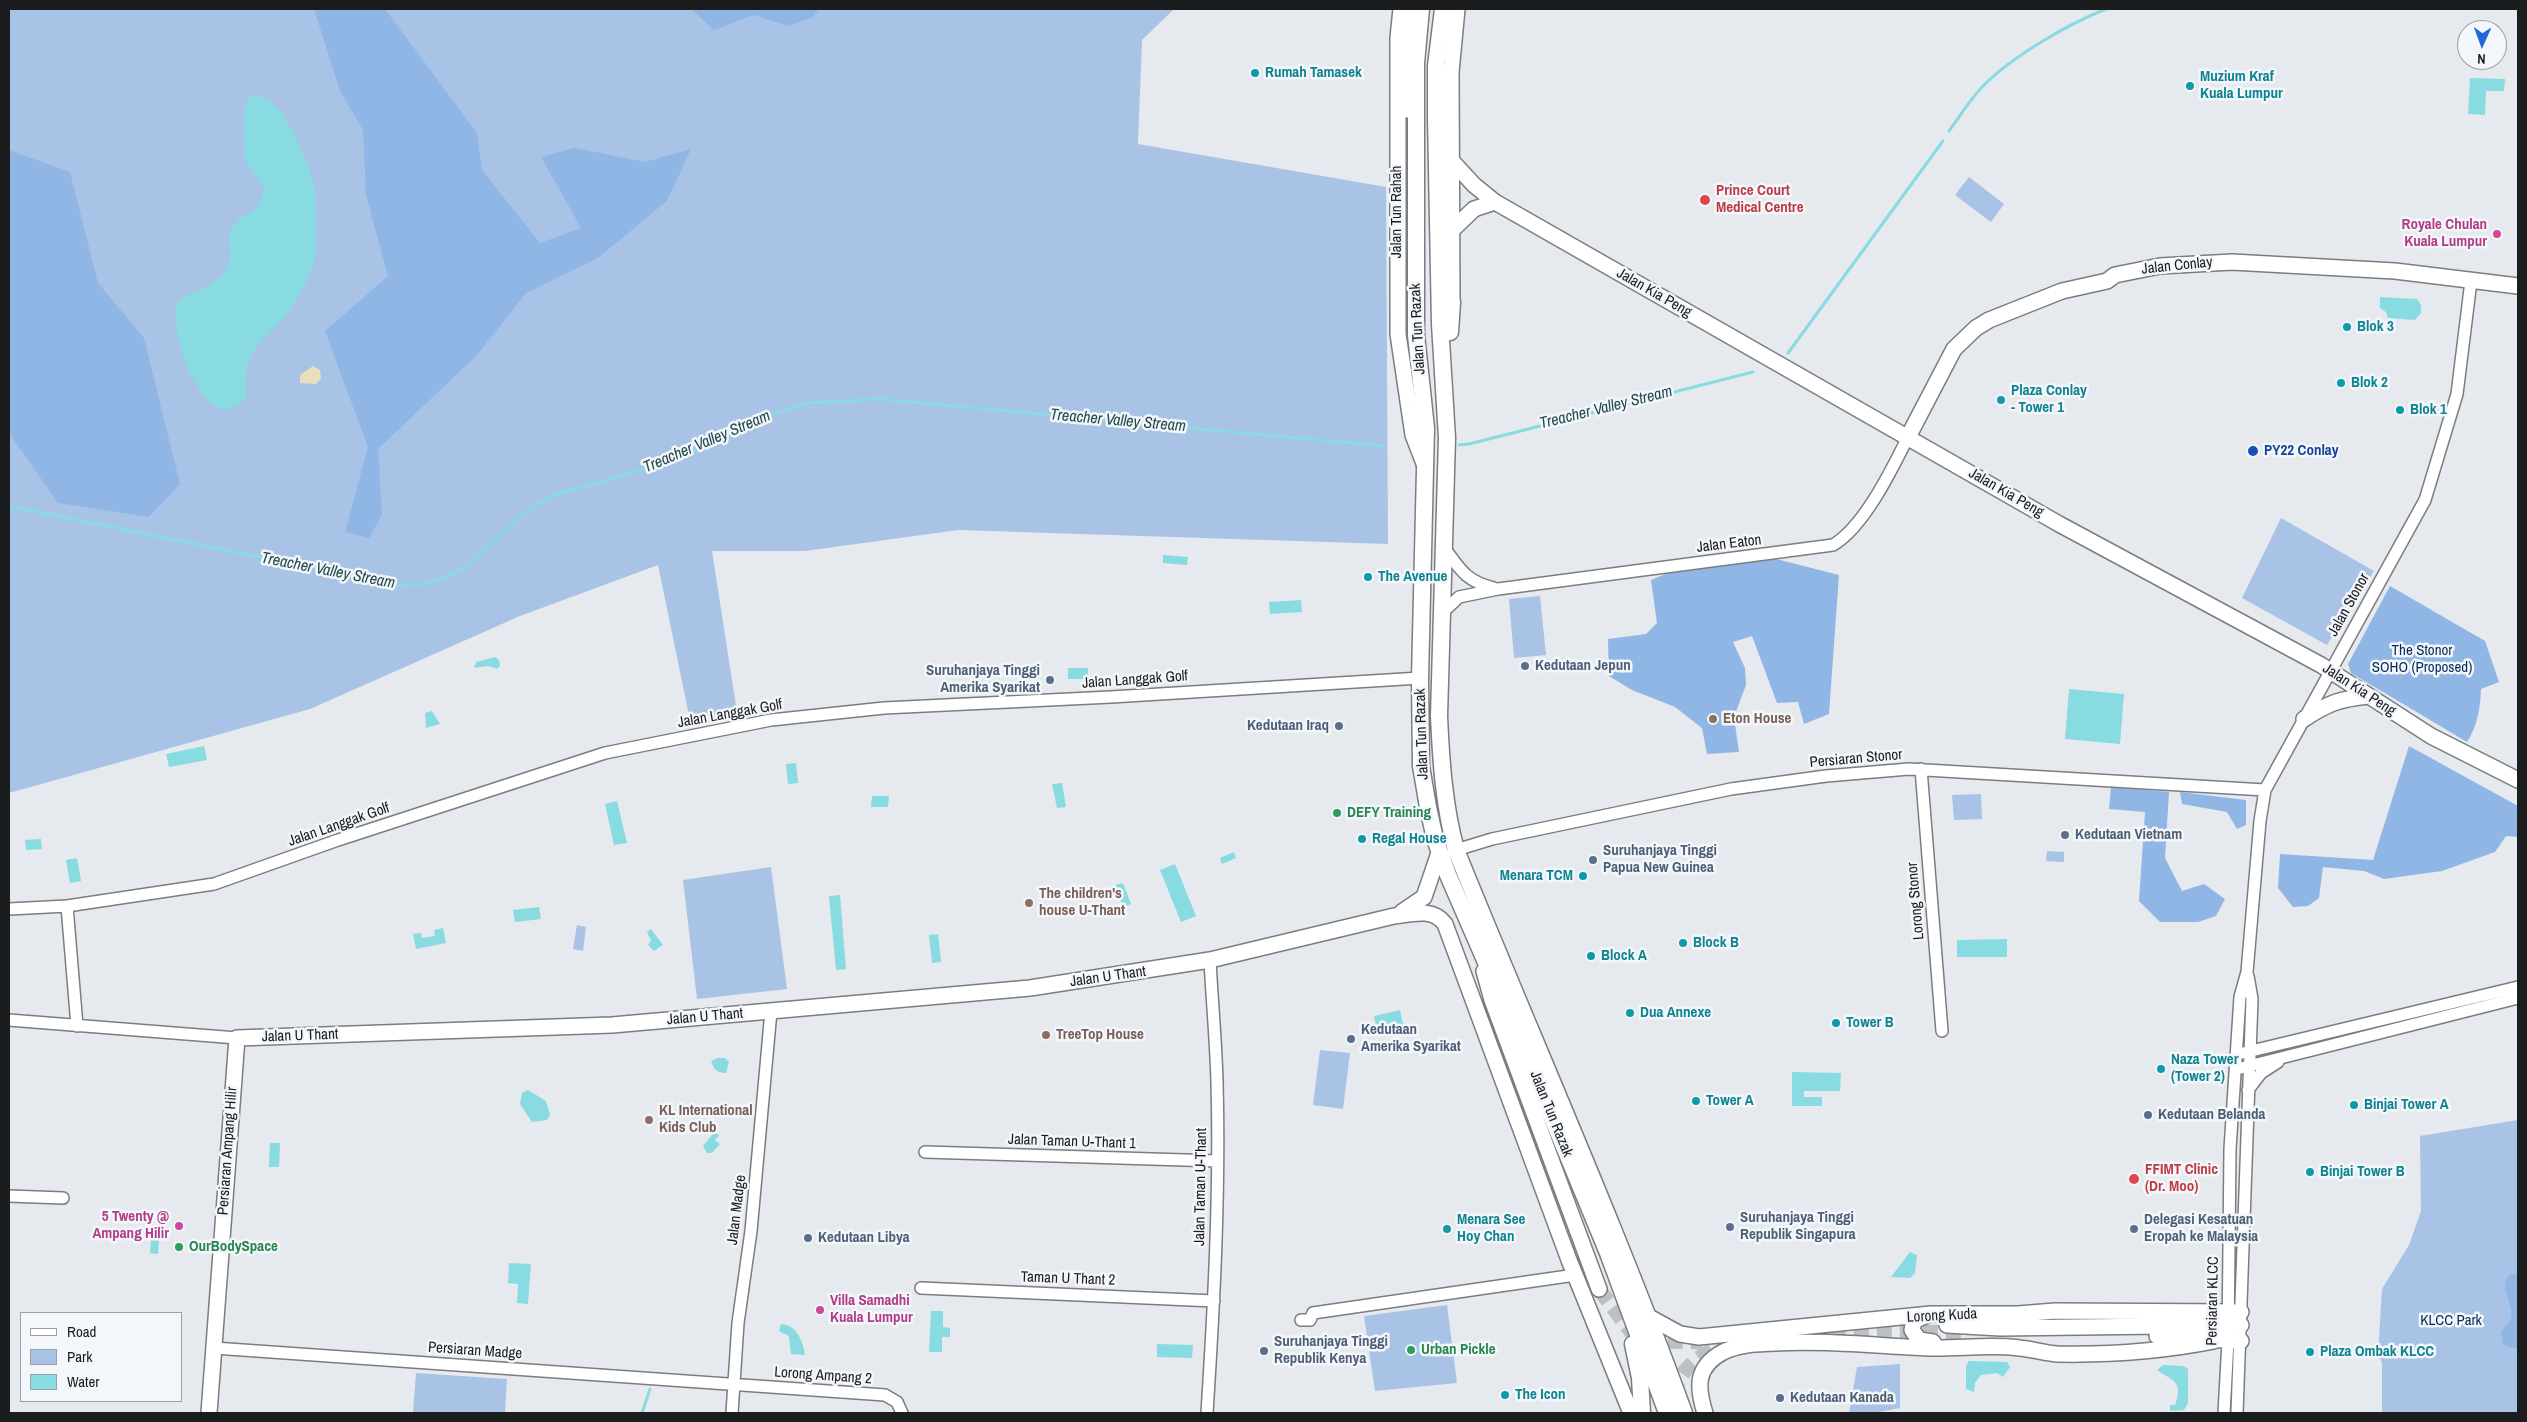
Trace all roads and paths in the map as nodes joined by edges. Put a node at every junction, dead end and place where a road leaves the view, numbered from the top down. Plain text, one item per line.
1 (1401, 9) edge
2 (1409, 9) edge
3 (1421, 9) edge
4 (1443, 9) edge
5 (1457, 9) edge
6 (1469, 9) edge
7 (1455, 30) junction
8 (1451, 160) junction
9 (1494, 202) junction
10 (1452, 230) junction
11 (2471, 281) junction
12 (2518, 286) edge
13 (1452, 302) joint
14 (1416, 335) junction
15 (1446, 416) junction
16 (1908, 437) junction
17 (1427, 472) junction
18 (1443, 546) junction
19 (1498, 589) junction
20 (1441, 614) junction
21 (2329, 672) junction
22 (1420, 678) junction
23 (2368, 696) junction
24 (2304, 719) junction
25 (1921, 769) junction
26 (2518, 780) edge
27 (2265, 790) junction
28 (1456, 850) junction
29 (1439, 852) junction
30 (67, 906) junction
31 (9, 909) edge
32 (1394, 916) junction
33 (1478, 942) junction
34 (1458, 956) joint
35 (1210, 960) junction
36 (2248, 972) junction
37 (2518, 987) edge
38 (2518, 998) edge
39 (771, 1010) junction
40 (9, 1020) edge
41 (2397, 1022) junction
42 (77, 1026) junction
43 (1942, 1031) dead end
44 (237, 1038) junction
45 (2249, 1052) junction
46 (2236, 1054) junction
47 (2287, 1056) junction
48 (2248, 1067) junction
49 (2235, 1069) junction
50 (2247, 1091) junction
51 (925, 1152) dead end
52 (1218, 1161) junction
53 (9, 1196) edge
54 (63, 1198) dead end
55 (1576, 1275) junction
56 (921, 1288) dead end
57 (1600, 1289) tunnel mouth
58 (1625, 1298) junction
59 (1214, 1301) junction
60 (1931, 1314) junction
61 (1649, 1317) junction
62 (2235, 1318) junction
63 (1301, 1320) dead end
64 (1947, 1325) tunnel mouth
65 (2002, 1333) dead end
66 (2228, 1341) junction
67 (214, 1348) junction
68 (1951, 1348) junction
69 (733, 1385) junction
70 (209, 1413) edge
71 (732, 1413) edge
72 (902, 1413) edge
73 (1207, 1413) edge
74 (1631, 1413) edge
75 (1642, 1413) edge
76 (1667, 1413) edge
77 (1684, 1413) edge
78 (1705, 1413) edge
79 (2224, 1413) edge
80 (2237, 1413) edge

1 - 17 street, Jalan Tun Rahah
2 - 14 street
3 - 14 main road, Jalan Tun Razak
4 - 15 main road, Jalan Tun Razak
5 - 7 street
6 - 7 street
7 - 8 street
8 - 9 street, Jalan Kia Peng
8 - 10 street
9 - 10 street
9 - 16 street, Jalan Kia Peng
10 - 13 street
11 - 12 street, Jalan Conlay
11 - 16 street, Jalan Conlay
11 - 21 street, Jalan Stonor
13 - 15 main road
14 - 17 main road, Jalan Tun Razak
15 - 18 main road, Jalan Tun Razak
16 - 19 street, Jalan Eaton
16 - 21 street, Jalan Kia Peng
17 - 22 main road, Jalan Tun Razak
18 - 19 street, Jalan Eaton
18 - 20 main road, Jalan Tun Razak
19 - 20 street, Jalan Eaton
20 - 28 main road, Jalan Tun Razak
21 - 23 street, Jalan Kia Peng
21 - 24 street, Jalan Stonor
22 - 29 main road, Jalan Tun Razak
22 - 30 street, Jalan Langgak Golf
23 - 24 street
23 - 26 street, Jalan Kia Peng
24 - 27 street, Jalan Stonor
25 - 27 street, Persiaran Stonor
25 - 28 street, Persiaran Stonor
25 - 43 street, Lorong Stonor
27 - 36 street, Jalan Stonor
28 - 61 main road, Jalan Tun Razak
29 - 32 street, Jalan U Thant
29 - 33 main road, Jalan Tun Razak
30 - 31 street, Jalan Langgak Golf
30 - 42 street
32 - 34 street, Jalan U Thant
32 - 35 street, Jalan U Thant
33 - 57 street
33 - 58 main road, Jalan Tun Razak
34 - 55 street, Jalan Tun Razak
35 - 39 street, Jalan U Thant
35 - 52 street, Jalan Taman U-Thant
36 - 45 street, Jalan Stonor
36 - 46 street, Jalan Stonor
37 - 41 street
38 - 41 street
39 - 44 street, Jalan U Thant
39 - 69 street, Jalan Madge
40 - 42 street, Jalan U Thant
41 - 45 street
41 - 47 street
42 - 44 street, Jalan U Thant
44 - 67 street, Persiaran Ampang Hilir
45 - 46 street
45 - 48 street, Persiaran KLCC
46 - 49 street, Persiaran KLCC
47 - 48 street
47 - 50 street
48 - 49 street
48 - 50 street, Persiaran KLCC
49 - 62 street, Persiaran KLCC
50 - 62 street, Persiaran KLCC
51 - 52 street, Jalan Taman U-Thant 1
52 - 59 street, Jalan Taman U-Thant
53 - 54 street
55 - 63 street
55 - 74 street, Jalan Tun Razak
56 - 59 street, Taman U Thant 2
58 - 75 main road
58 - 76 main road, Jalan Tun Razak
59 - 73 street, Jalan Taman U-Thant
60 - 61 street, Lorong Kuda
60 - 62 street, Lorong Kuda
60 - 68 street
61 - 77 main road, Jalan Tun Razak
62 - 64 street
62 - 66 street, Persiaran KLCC
65 - 66 street
66 - 68 street, Lorong Kuda
66 - 79 street, Persiaran KLCC
66 - 80 street, Persiaran KLCC
67 - 69 street, Persiaran Madge
67 - 70 street, Persiaran Ampang Hilir
68 - 78 street, Lorong Kuda
69 - 71 street, Jalan Madge
69 - 72 street, Lorong Ampang 2

